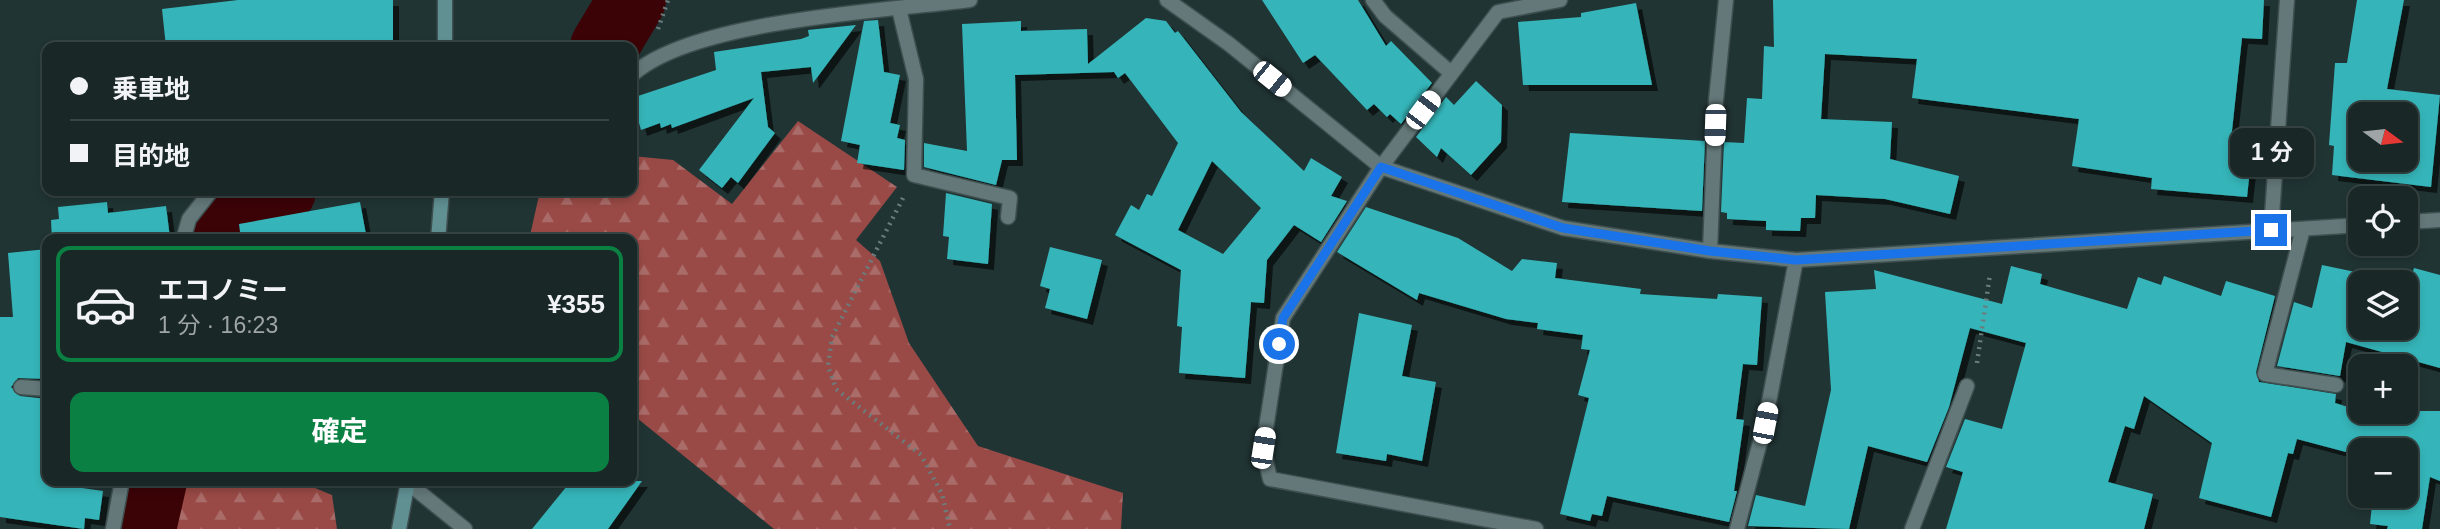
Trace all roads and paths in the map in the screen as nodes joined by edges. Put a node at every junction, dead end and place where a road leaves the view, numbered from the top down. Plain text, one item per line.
1 (445, 0) edge
2 (970, 0) edge
3 (1167, 0) edge
4 (1373, 0) edge
5 (1560, 0) edge
6 (1726, 0) edge
7 (2287, 0) edge
8 (899, 9) junction
9 (446, 42) edge
10 (637, 70) edge
11 (1451, 73) junction
12 (1381, 167) junction
13 (914, 175) junction
14 (207, 196) edge
15 (442, 196) edge
16 (1008, 217) dead end
17 (2440, 220) edge
18 (2418, 221) edge
19 (2348, 226) edge
20 (2303, 229) junction
21 (2271, 230) junction
22 (185, 234) edge
23 (438, 234) edge
24 (1994, 247) junction
25 (1710, 251) junction
26 (1796, 260) junction
27 (2336, 385) dead end
28 (1967, 386) joint
29 (21, 387) dead end
30 (42, 389) edge
31 (121, 486) edge
32 (407, 486) edge
33 (413, 486) edge
34 (113, 529) edge
35 (399, 529) edge
36 (466, 529) edge
37 (950, 529) edge
38 (1536, 529) edge
39 (1737, 529) edge
40 (1912, 529) edge

1 - 9 street
2 - 8 street
3 - 12 street
4 - 11 street
5 - 11 street
6 - 25 street
7 - 21 street
8 - 10 street
8 - 13 street
11 - 12 street
12 - 25 street
12 - 38 street
13 - 16 street
13 - 37 path
14 - 22 street
15 - 23 street
17 - 18 street
19 - 20 street
20 - 21 street
20 - 27 street
21 - 24 street
24 - 26 street
24 - 28 path
25 - 26 street
26 - 39 street
28 - 40 street
29 - 30 street
31 - 34 street
32 - 35 street
33 - 36 street

